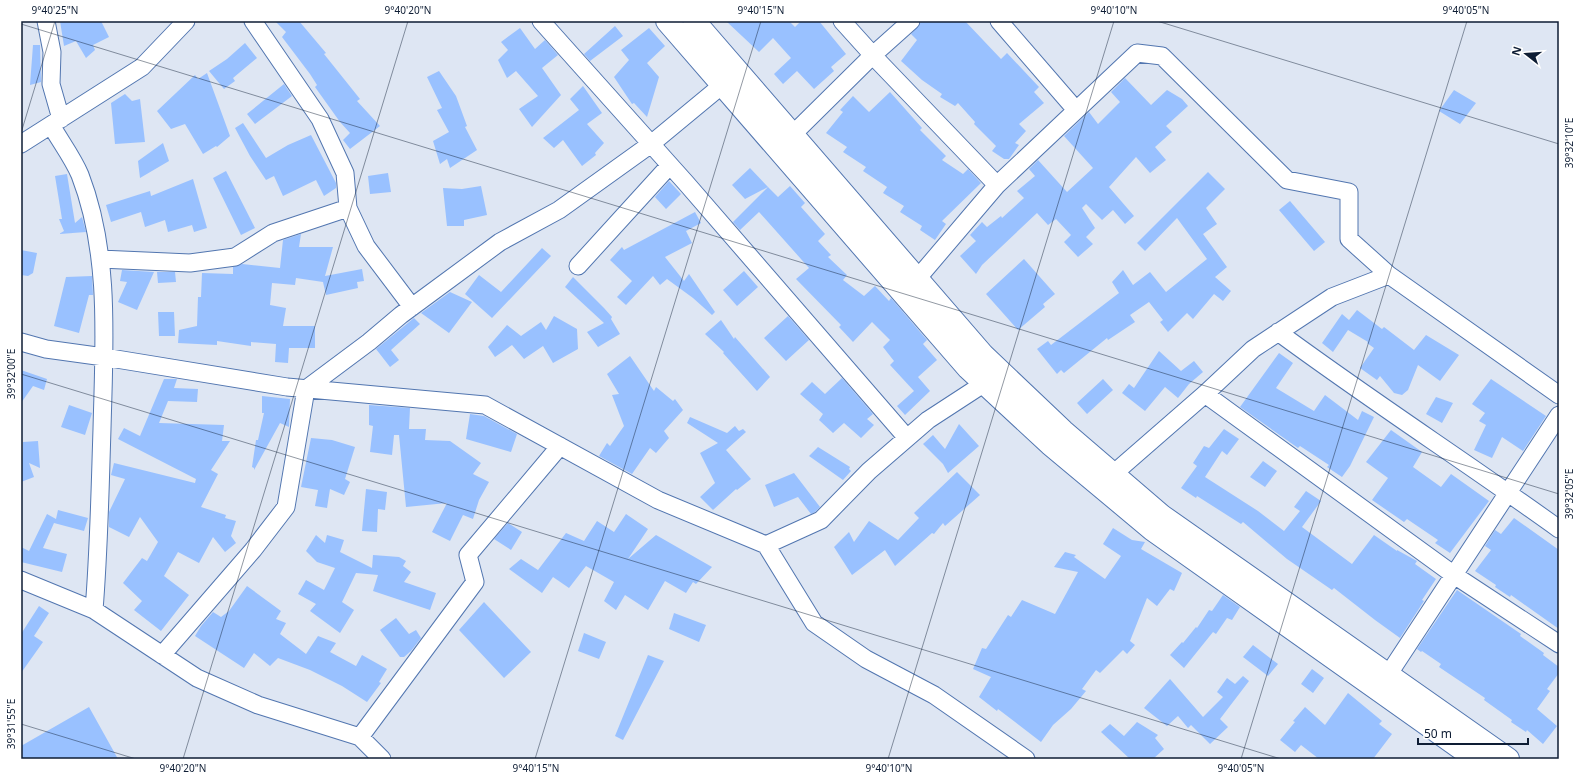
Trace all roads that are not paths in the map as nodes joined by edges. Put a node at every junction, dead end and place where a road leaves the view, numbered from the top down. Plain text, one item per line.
1 (46, 21) edge
2 (186, 21) edge
3 (253, 21) edge
4 (541, 21) edge
5 (667, 21) edge
6 (694, 21) edge
7 (842, 21) edge
8 (911, 21) edge
9 (999, 21) edge
10 (873, 55) junction
11 (731, 79) junction
12 (1076, 110) junction
13 (56, 122) junction
14 (785, 142) junction
15 (21, 144) edge
16 (651, 144) junction
17 (670, 165) junction
18 (997, 185) junction
19 (348, 208) junction
20 (100, 259) junction
21 (578, 266) dead end
22 (1389, 275) junction
23 (909, 284) junction
24 (412, 307) junction
25 (1278, 332) junction
26 (21, 342) edge
27 (104, 357) junction
28 (993, 378) junction
29 (306, 389) junction
30 (1205, 394) junction
31 (1559, 395) edge
32 (1559, 416) edge
33 (907, 438) junction
34 (560, 446) junction
35 (1106, 480) junction
36 (1508, 492) junction
37 (1559, 529) edge
38 (766, 545) junction
39 (1454, 574) junction
40 (21, 580) edge
41 (94, 610) junction
42 (1559, 644) edge
43 (162, 655) junction
44 (1388, 675) junction
45 (360, 737) junction
46 (382, 759) edge
47 (1026, 759) edge
48 (1476, 759) edge
49 (1508, 759) edge

1 - 13 street
2 - 13 street
3 - 19 street
4 - 16 street
5 - 11 main road
6 - 11 main road
7 - 10 street
8 - 10 street
9 - 12 street
10 - 14 street
10 - 18 street
11 - 14 main road
11 - 16 street
12 - 18 street
12 - 22 street
13 - 15 street
13 - 20 street
14 - 23 main road
16 - 17 street
16 - 24 street
17 - 21 street
17 - 33 street
18 - 23 street
19 - 20 street
19 - 24 street
20 - 27 street
22 - 25 street
22 - 31 street
23 - 28 main road
24 - 29 street
25 - 30 street
25 - 36 street
26 - 27 street
27 - 29 street
27 - 41 street
28 - 33 street
28 - 35 main road
29 - 34 street
29 - 43 street
30 - 35 street
30 - 39 street
32 - 36 street
33 - 38 street
34 - 38 street
34 - 45 street
35 - 44 main road
35 - 48 main road
36 - 37 street
36 - 39 street
38 - 47 street
39 - 42 street
39 - 44 street
40 - 41 street
41 - 43 street
43 - 45 street
44 - 49 main road
45 - 46 street

